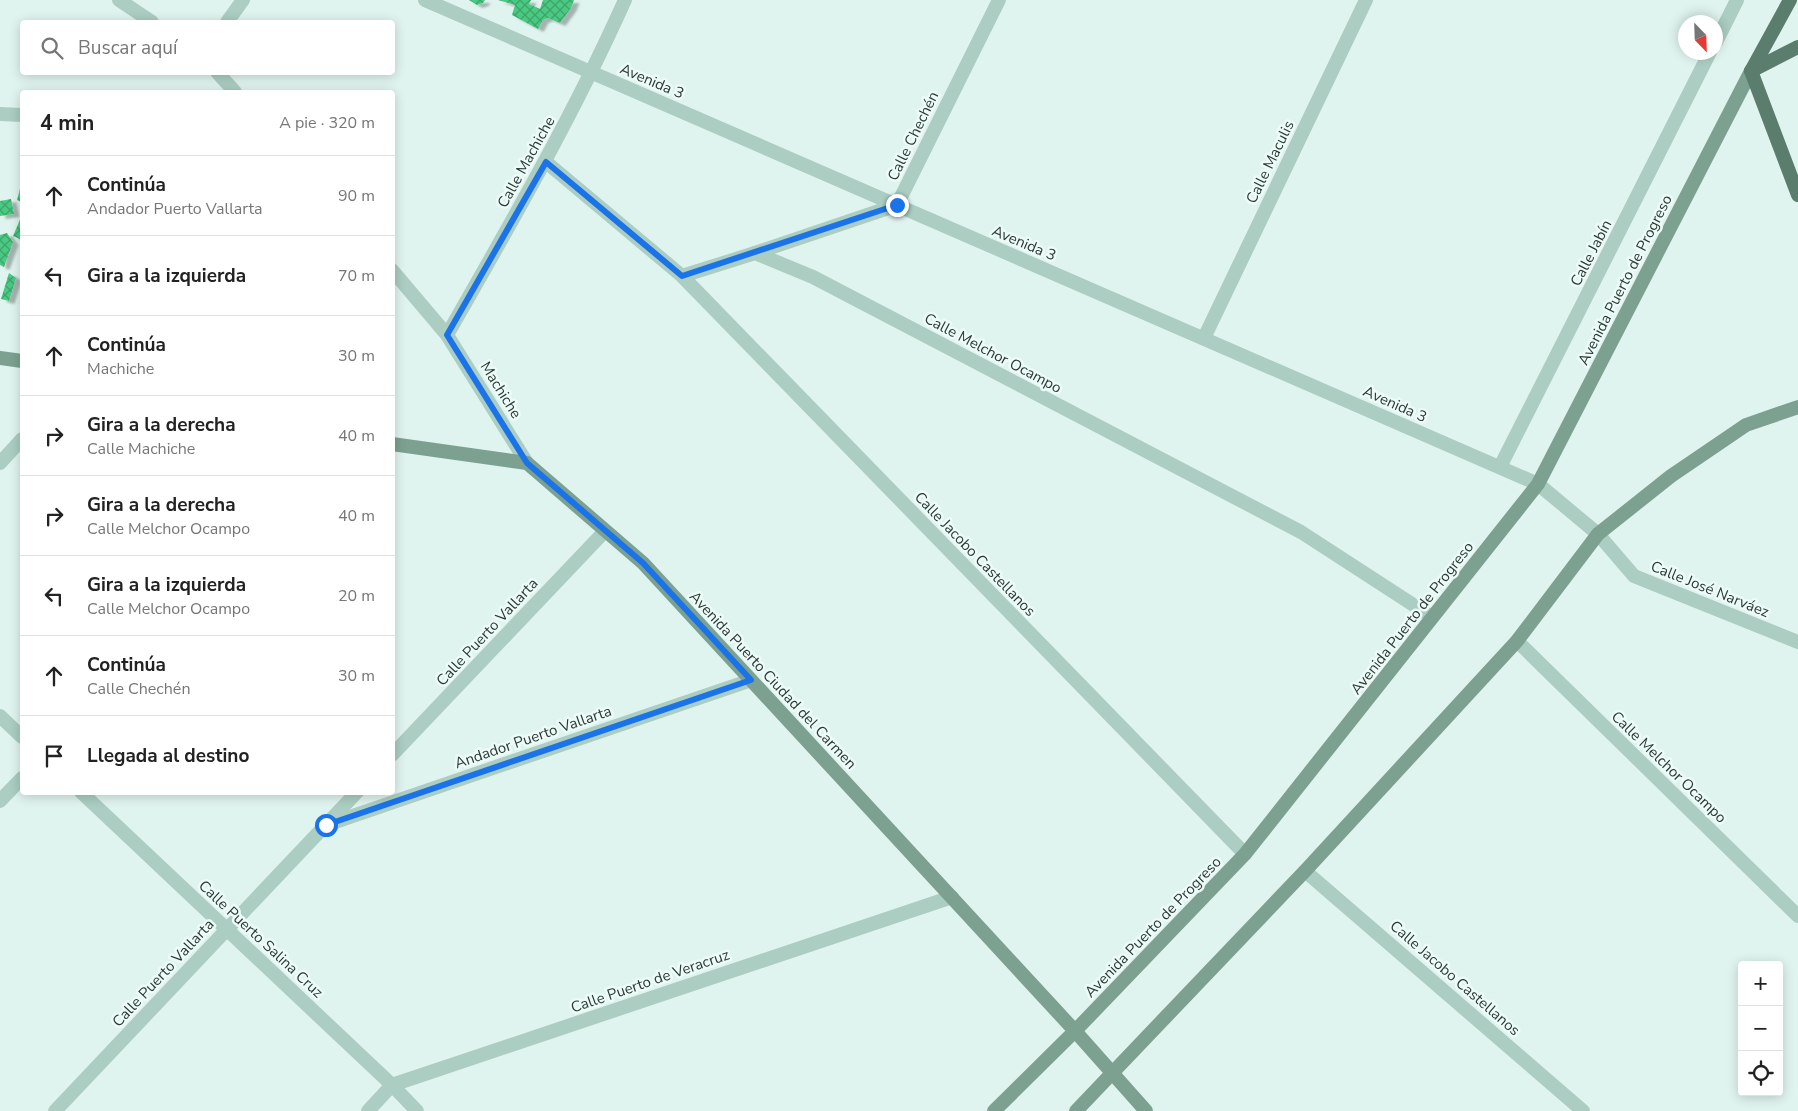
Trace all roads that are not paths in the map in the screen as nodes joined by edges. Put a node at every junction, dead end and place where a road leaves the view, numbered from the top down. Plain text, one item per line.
1 (119, 0) edge
2 (243, 0) edge
3 (425, 0) edge
4 (625, 0) edge
5 (999, 0) edge
6 (1366, 0) edge
7 (1737, 0) edge
8 (1790, 0) edge
9 (149, 20) edge
10 (228, 20) edge
11 (1723, 28) edge
12 (1798, 47) edge
13 (1706, 60) edge
14 (1751, 71) junction
15 (593, 73) junction
16 (220, 75) edge
17 (233, 90) edge
18 (0, 114) edge
19 (20, 115) edge
20 (546, 162) junction
21 (1798, 196) edge
22 (897, 205) junction
23 (755, 253) junction
24 (395, 274) edge
25 (682, 276) junction
26 (447, 335) junction
27 (1204, 338) junction
28 (0, 358) edge
29 (20, 361) edge
30 (1798, 408) edge
31 (20, 441) edge
32 (395, 444) edge
33 (0, 463) edge
34 (527, 463) junction
35 (1500, 467) junction
36 (1538, 484) junction
37 (605, 531) junction
38 (1598, 534) junction
39 (1432, 618) junction
40 (1517, 641) junction
41 (1798, 642) edge
42 (751, 680) junction
43 (0, 716) edge
44 (20, 736) edge
45 (395, 752) edge
46 (20, 780) edge
47 (84, 795) edge
48 (354, 795) edge
49 (0, 801) edge
50 (326, 825) junction
51 (1245, 854) junction
52 (1305, 871) junction
53 (952, 897) junction
54 (1798, 916) edge
55 (227, 930) junction
56 (1075, 1031) junction
57 (1113, 1073) junction
58 (392, 1085) junction
59 (55, 1111) edge
60 (368, 1111) edge
61 (417, 1111) edge
62 (994, 1111) edge
63 (1076, 1111) edge
64 (1146, 1111) edge
65 (1583, 1111) edge

1 - 9 street
2 - 10 street
3 - 15 street, Avenida 3
4 - 15 street, Calle Machiche
5 - 22 street, Calle Chechén
6 - 27 street, Calle Maculis
7 - 11 street
8 - 14 main road
12 - 14 main road
13 - 35 street, Calle Jabín
14 - 21 main road
14 - 36 main road, Avenida Puerto de Progreso
15 - 20 street, Calle Machiche
15 - 22 street, Avenida 3
16 - 17 street
18 - 19 street
20 - 25 street
20 - 26 street, Calle Machiche
22 - 23 street, Calle Chechén
22 - 27 street, Avenida 3
23 - 25 street
23 - 39 street, Calle Melchor Ocampo
24 - 26 street, Machiche
25 - 51 street, Calle Jacobo Castellanos
26 - 34 street, Machiche
27 - 35 street, Avenida 3
28 - 29 main road
30 - 38 main road
31 - 33 street
32 - 34 main road
34 - 37 main road, Avenida Puerto Ciudad del Carmen
35 - 36 street, Avenida 3
36 - 38 street, Avenida 3
36 - 39 main road, Avenida Puerto de Progreso
37 - 42 main road, Avenida Puerto Ciudad del Carmen
37 - 45 street, Calle Puerto Vallarta
38 - 40 main road
38 - 41 street, Calle José Narváez
39 - 51 main road, Avenida Puerto de Progreso
40 - 52 main road
40 - 54 street, Calle Melchor Ocampo
42 - 50 street, Andador Puerto Vallarta
42 - 53 main road, Avenida Puerto Ciudad del Carmen
43 - 44 street
46 - 49 street
47 - 55 street, Calle Puerto Salina Cruz
48 - 50 street, Calle Puerto Vallarta
50 - 55 street, Calle Puerto Vallarta
51 - 56 main road, Avenida Puerto de Progreso
52 - 57 main road
52 - 65 street, Calle Jacobo Castellanos
53 - 56 main road, Avenida Puerto Ciudad del Carmen
53 - 58 street, Calle Puerto de Veracruz
55 - 58 street, Calle Puerto Salina Cruz
55 - 59 street, Calle Puerto Vallarta
56 - 57 main road, Avenida Puerto Ciudad del Carmen
56 - 62 main road, Avenida Puerto de Progreso
57 - 63 main road
57 - 64 main road, Avenida Puerto Ciudad del Carmen
58 - 60 street, Calle Puerto de Veracruz
58 - 61 street, Calle Puerto Salina Cruz

